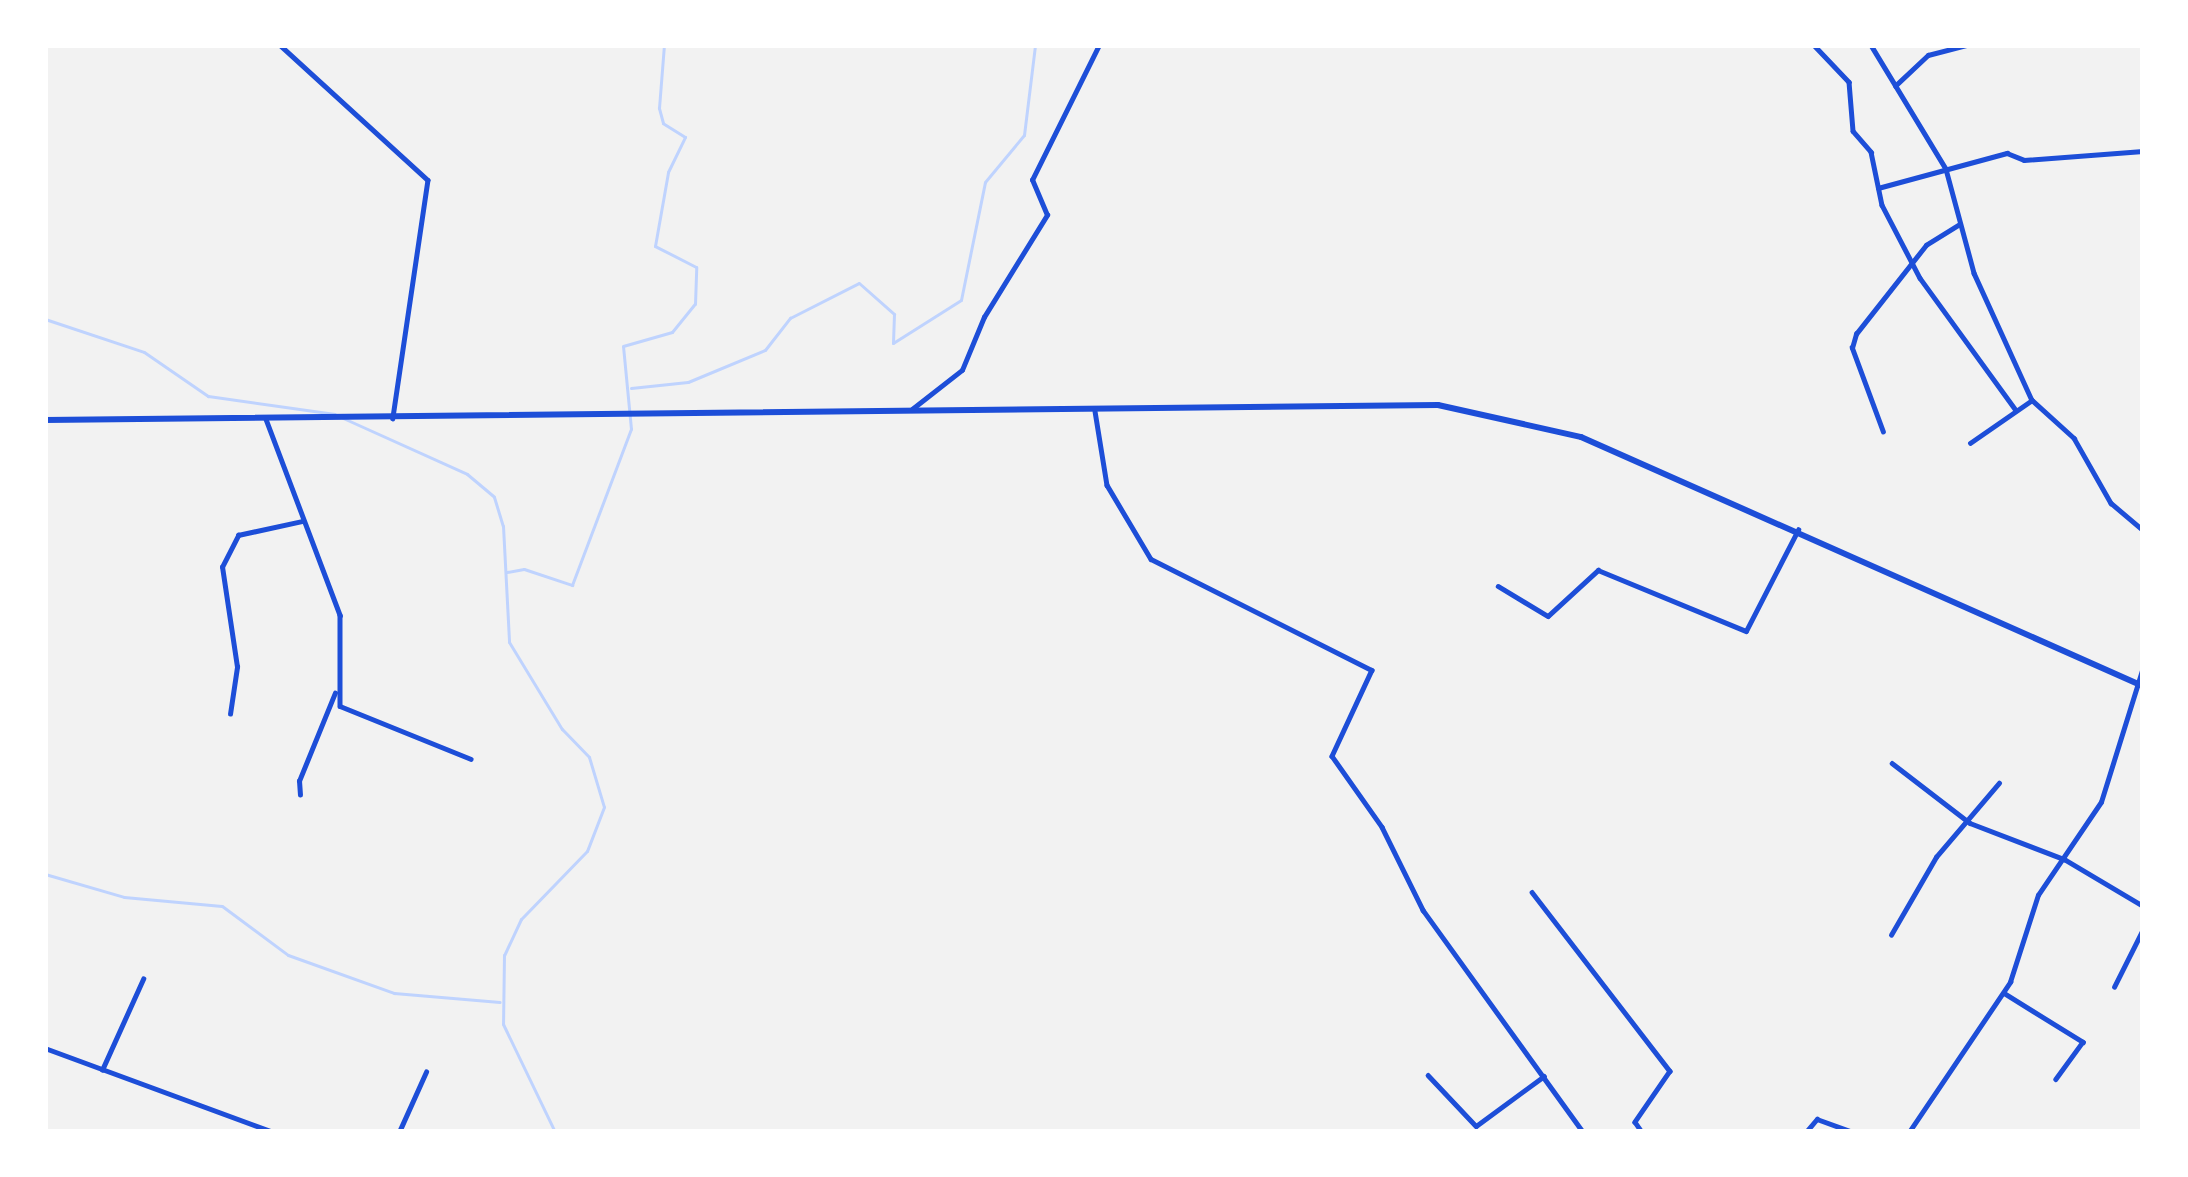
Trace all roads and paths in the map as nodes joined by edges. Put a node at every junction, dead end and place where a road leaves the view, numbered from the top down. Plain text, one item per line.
1 (280, 45) edge
2 (1099, 45) edge
3 (1814, 45) edge
4 (1871, 45) edge
5 (1967, 45) edge
6 (1895, 86) junction
7 (2143, 151) edge
8 (1946, 169) junction
9 (1877, 188) junction
10 (1959, 224) junction
11 (1912, 261) junction
12 (2032, 400) junction
13 (1094, 406) junction
14 (912, 409) junction
15 (2016, 410) junction
16 (393, 418) junction
17 (266, 419) junction
18 (45, 420) edge
19 (1882, 432) dead end
20 (1970, 442) dead end
21 (305, 520) junction
22 (1798, 530) junction
23 (2143, 530) edge
24 (1498, 586) dead end
25 (2143, 616) edge
26 (2143, 642) edge
27 (2143, 667) edge
28 (2141, 685) edge
29 (334, 693) junction
30 (230, 715) dead end
31 (471, 759) dead end
32 (1892, 763) dead end
33 (1999, 783) dead end
34 (300, 795) dead end
35 (1970, 823) junction
36 (2064, 860) junction
37 (1532, 892) dead end
38 (2143, 906) edge
39 (2143, 928) edge
40 (1891, 934) dead end
41 (143, 979) dead end
42 (2114, 987) dead end
43 (2002, 992) junction
44 (45, 1048) edge
45 (102, 1070) junction
46 (426, 1072) dead end
47 (1428, 1075) dead end
48 (1544, 1076) junction
49 (2056, 1079) dead end
50 (273, 1132) edge
51 (399, 1132) edge
52 (1583, 1132) edge
53 (1642, 1132) edge
54 (1806, 1132) edge
55 (1853, 1132) edge
56 (1909, 1132) edge

1 - 16 street
2 - 14 street
3 - 9 street
4 - 6 street
5 - 6 street
6 - 8 street
7 - 8 street
8 - 9 street
8 - 10 street
9 - 11 street
10 - 11 street
10 - 12 street
11 - 15 street
11 - 19 street
12 - 15 street
12 - 23 street
13 - 14 main road
13 - 22 main road
13 - 48 street
14 - 16 main road
15 - 20 street
16 - 17 main road
17 - 18 main road
17 - 21 street
21 - 29 street
21 - 30 street
22 - 24 street
22 - 28 main road
25 - 26 street
27 - 28 street
28 - 36 street
29 - 31 street
29 - 34 street
32 - 35 street
33 - 35 street
35 - 36 street
35 - 40 street
36 - 38 street
36 - 43 street
37 - 53 street
39 - 42 street
41 - 45 street
43 - 49 street
43 - 56 street
44 - 45 street
45 - 50 street
46 - 51 street
47 - 48 street
48 - 52 street
54 - 55 street

